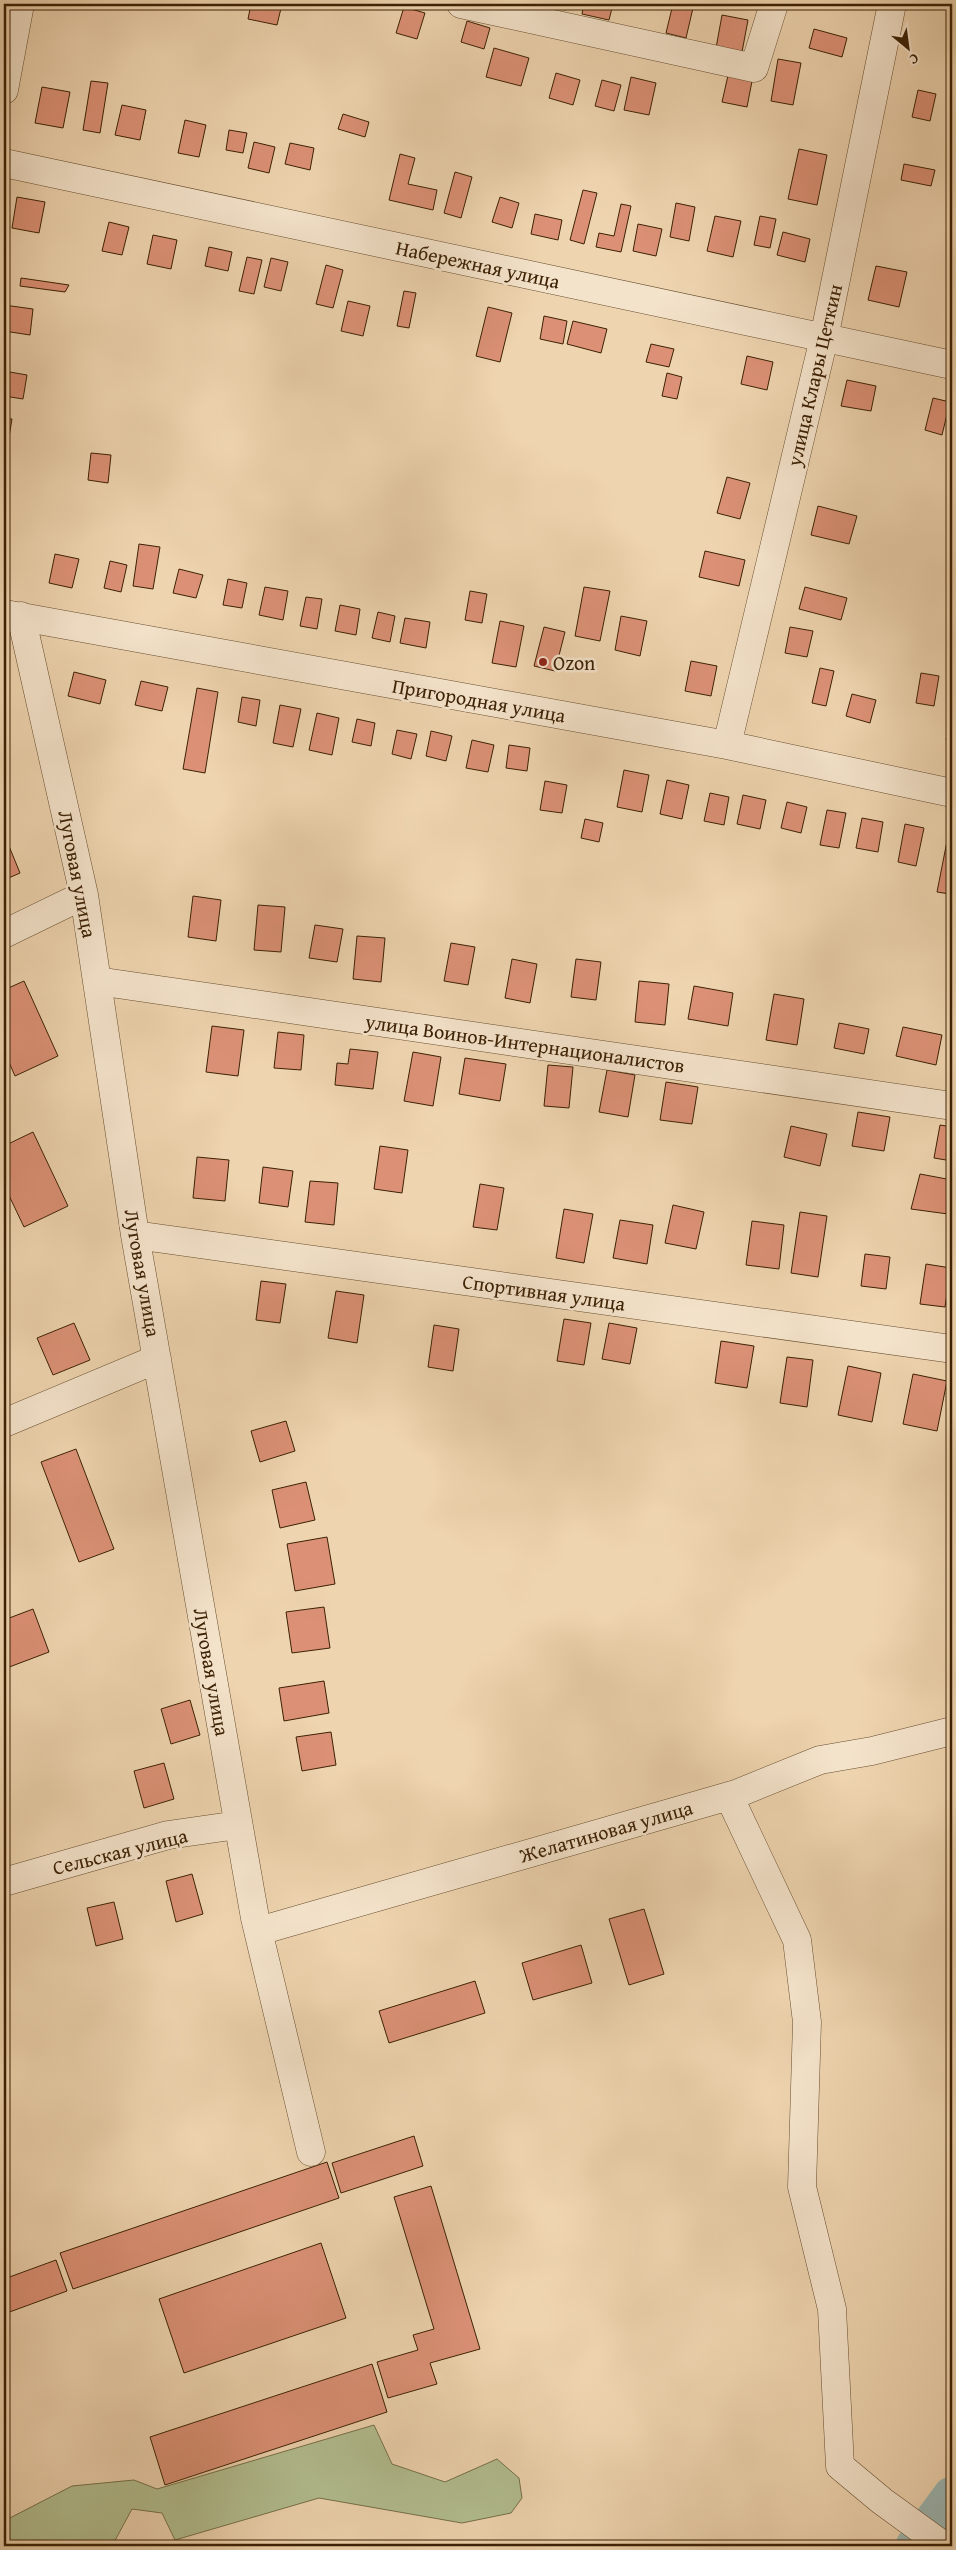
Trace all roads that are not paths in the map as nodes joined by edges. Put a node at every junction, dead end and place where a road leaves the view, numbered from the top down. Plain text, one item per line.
1 (20, 4) edge
2 (461, 4) edge
3 (774, 4) edge
4 (892, 4) edge
5 (4, 90) edge
6 (4, 163) edge
7 (824, 338) junction
8 (952, 365) edge
9 (12, 615) edge
10 (727, 745) junction
11 (952, 793) edge
12 (84, 895) junction
13 (4, 934) edge
14 (97, 981) junction
15 (952, 1106) edge
16 (135, 1235) junction
17 (952, 1349) edge
18 (157, 1358) junction
19 (4, 1422) edge
20 (952, 1731) edge
21 (729, 1796) junction
22 (238, 1825) junction
23 (4, 1882) edge
24 (259, 1931) junction
25 (311, 2152) dead end
26 (944, 2546) edge

1 - 5 street
2 - 3 street
4 - 7 street, улица Клары Цеткин
6 - 7 street, Набережная улица
7 - 8 street, Набережная улица
7 - 10 street, улица Клары Цеткин
9 - 10 street, Пригородная улица
9 - 12 street, Луговая улица
10 - 11 street, Пригородная улица
12 - 13 street
12 - 14 street, Луговая улица
14 - 15 street, улица Воинов-Интернационалистов
14 - 16 street, Луговая улица
16 - 17 street, Спортивная улица
16 - 18 street, Луговая улица
18 - 19 street
18 - 22 street, Луговая улица
20 - 21 street, Желатиновая улица
21 - 24 street, Желатиновая улица
21 - 26 street
22 - 23 street, Сельская улица
22 - 24 street, Луговая улица
24 - 25 street, Луговая улица

